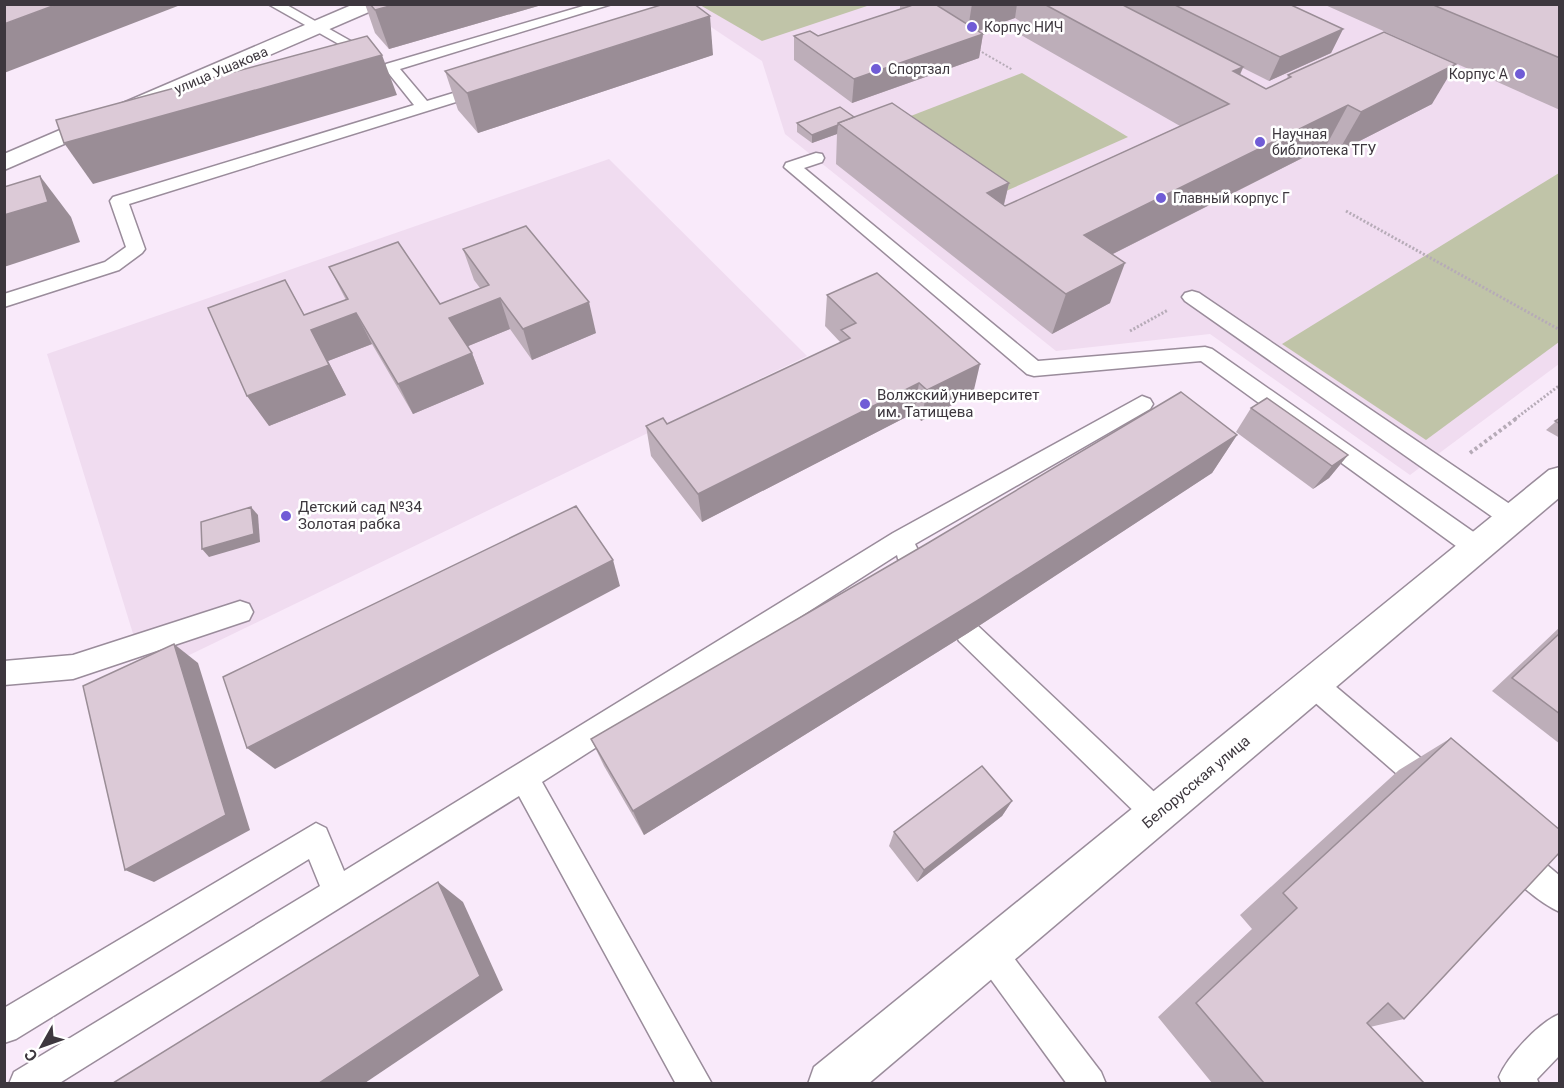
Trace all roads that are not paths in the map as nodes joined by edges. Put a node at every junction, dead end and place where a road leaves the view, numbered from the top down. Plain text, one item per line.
1 (274, 4) edge
2 (371, 4) edge
3 (606, 4) edge
4 (318, 28) junction
5 (391, 67) junction
6 (501, 83) edge
7 (424, 107) junction
8 (816, 158) dead end
9 (4, 163) edge
10 (1192, 297) dead end
11 (4, 301) edge
12 (1142, 404) dead end
13 (1560, 479) edge
14 (1512, 518) junction
15 (901, 540) junction
16 (1476, 547) junction
17 (915, 569) edge
18 (240, 612) dead end
19 (968, 633) edge
20 (4, 673) edge
21 (1313, 684) junction
22 (524, 777) junction
23 (1447, 799) edge
24 (1157, 814) junction
25 (1490, 837) edge
26 (337, 891) junction
27 (1560, 897) edge
28 (990, 952) junction
29 (4, 1027) edge
30 (1560, 1030) edge
31 (26, 1083) edge
32 (695, 1083) edge
33 (831, 1083) edge
34 (1089, 1083) edge
35 (1522, 1083) edge

1 - 4 lane
2 - 4 street, улица Ушакова
3 - 5 lane
4 - 5 lane
4 - 9 street, улица Ушакова
5 - 7 lane
6 - 7 lane
7 - 11 lane
8 - 16 lane
10 - 14 lane
12 - 15 lane
13 - 14 street, Белорусская улица
14 - 16 street, Белорусская улица
15 - 17 lane
15 - 22 lane
16 - 21 street, Белорусская улица
18 - 20 lane
19 - 24 lane
21 - 23 lane
21 - 24 street, Белорусская улица
22 - 26 lane
22 - 32 lane
24 - 28 street, Белорусская улица
25 - 27 lane
26 - 29 lane
26 - 31 lane
28 - 33 street, Белорусская улица
28 - 34 lane
30 - 35 lane

